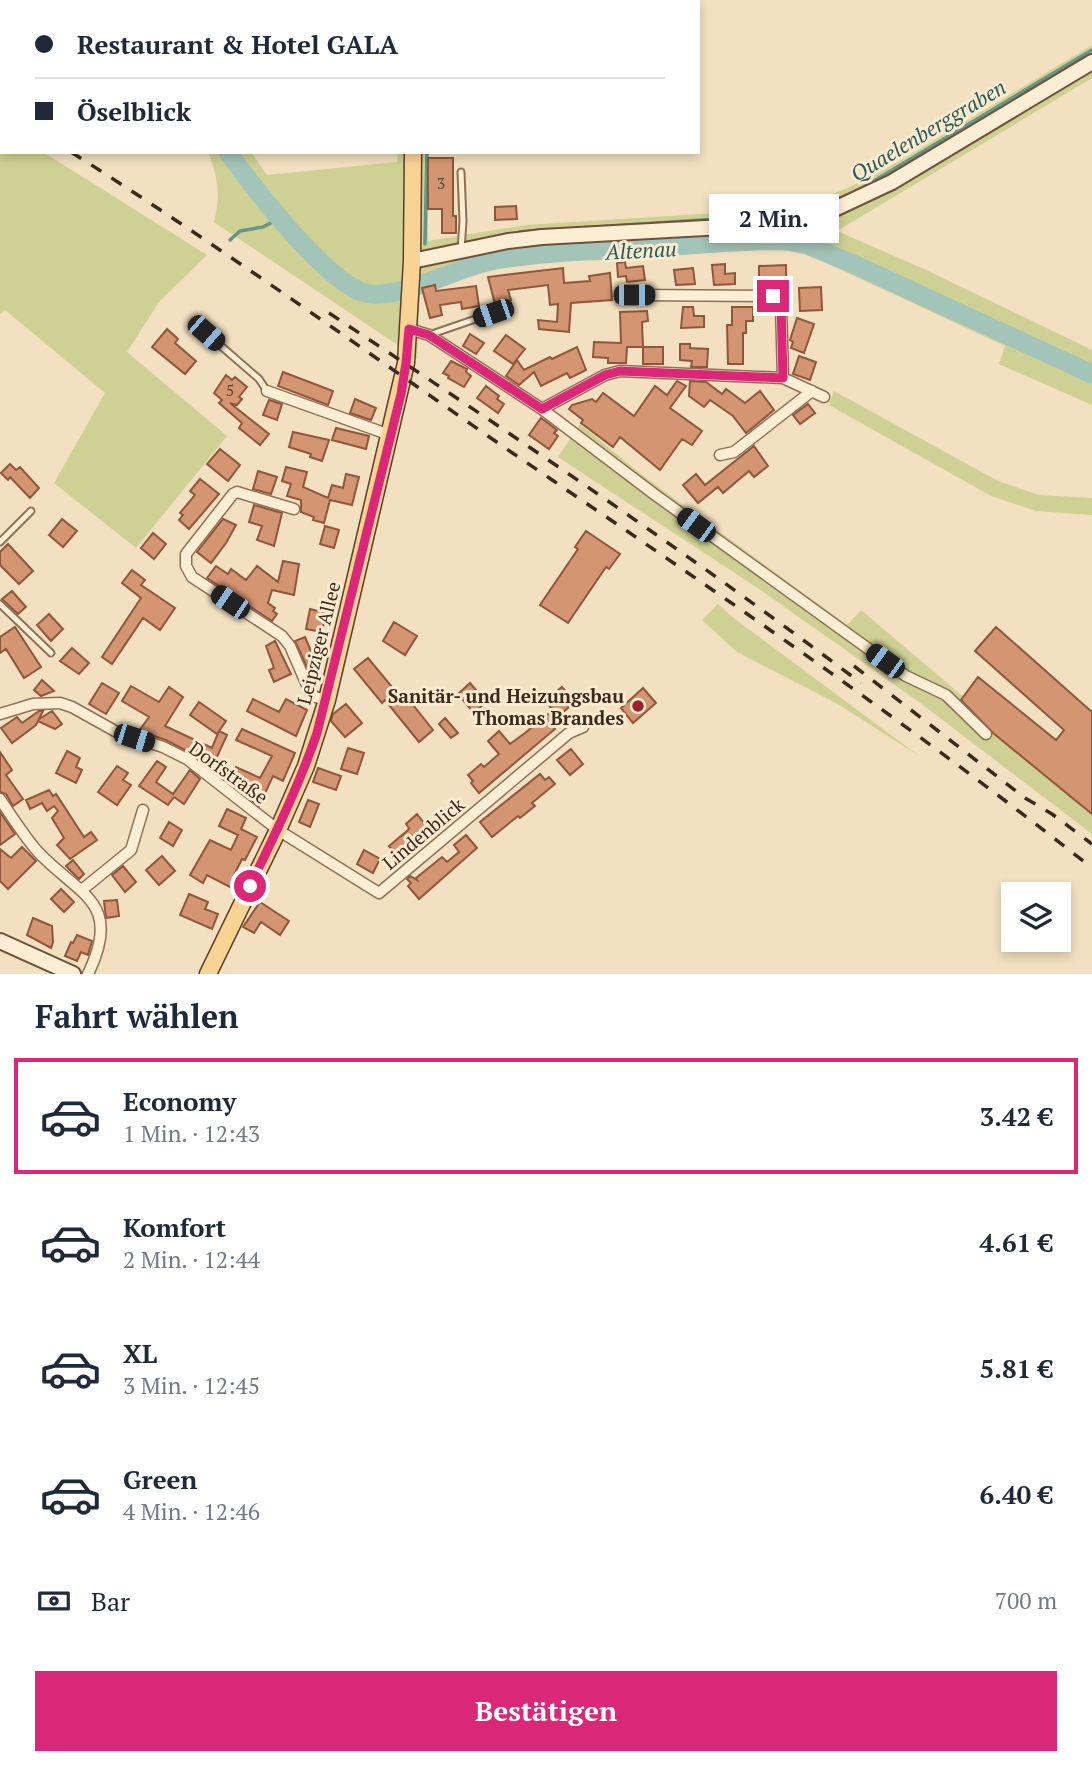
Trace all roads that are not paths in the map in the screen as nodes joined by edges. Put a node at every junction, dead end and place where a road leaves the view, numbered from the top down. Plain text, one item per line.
1 (1092, 62) edge
2 (413, 154) edge
3 (461, 172) dead end
4 (461, 250) junction
5 (412, 261) junction
6 (634, 295) dead end
7 (493, 313) dead end
8 (409, 329) junction
9 (206, 333) dead end
10 (429, 335) junction
11 (783, 378) junction
12 (267, 391) joint
13 (812, 391) junction
14 (824, 397) dead end
15 (542, 409) junction
16 (390, 436) junction
17 (720, 455) dead end
18 (294, 509) dead end
19 (31, 511) dead end
20 (0, 542) edge
21 (0, 604) edge
22 (51, 653) dead end
23 (327, 699) junction
24 (0, 714) edge
25 (583, 727) dead end
26 (986, 734) dead end
27 (0, 799) edge
28 (143, 810) dead end
29 (278, 830) junction
30 (83, 890) junction
31 (0, 941) edge
32 (73, 974) edge
33 (89, 974) edge
34 (208, 974) edge

1 - 4 street
2 - 5 main road, Leipziger Allee
3 - 4 lane
4 - 5 street
5 - 8 main road, Leipziger Allee
6 - 11 street
7 - 10 lane
8 - 10 street
8 - 16 main road, Leipziger Allee
9 - 12 lane
10 - 15 street
11 - 13 street
11 - 15 street
12 - 16 street
13 - 14 street
13 - 17 street
15 - 26 street
16 - 23 main road, Leipziger Allee
18 - 23 street
19 - 20 lane
21 - 22 lane
23 - 29 main road, Leipziger Allee
24 - 29 street, Dorfstraße
25 - 29 street, Lindenblick
27 - 30 street
28 - 30 street
29 - 34 main road, Leipziger Allee
30 - 33 street
31 - 32 street

